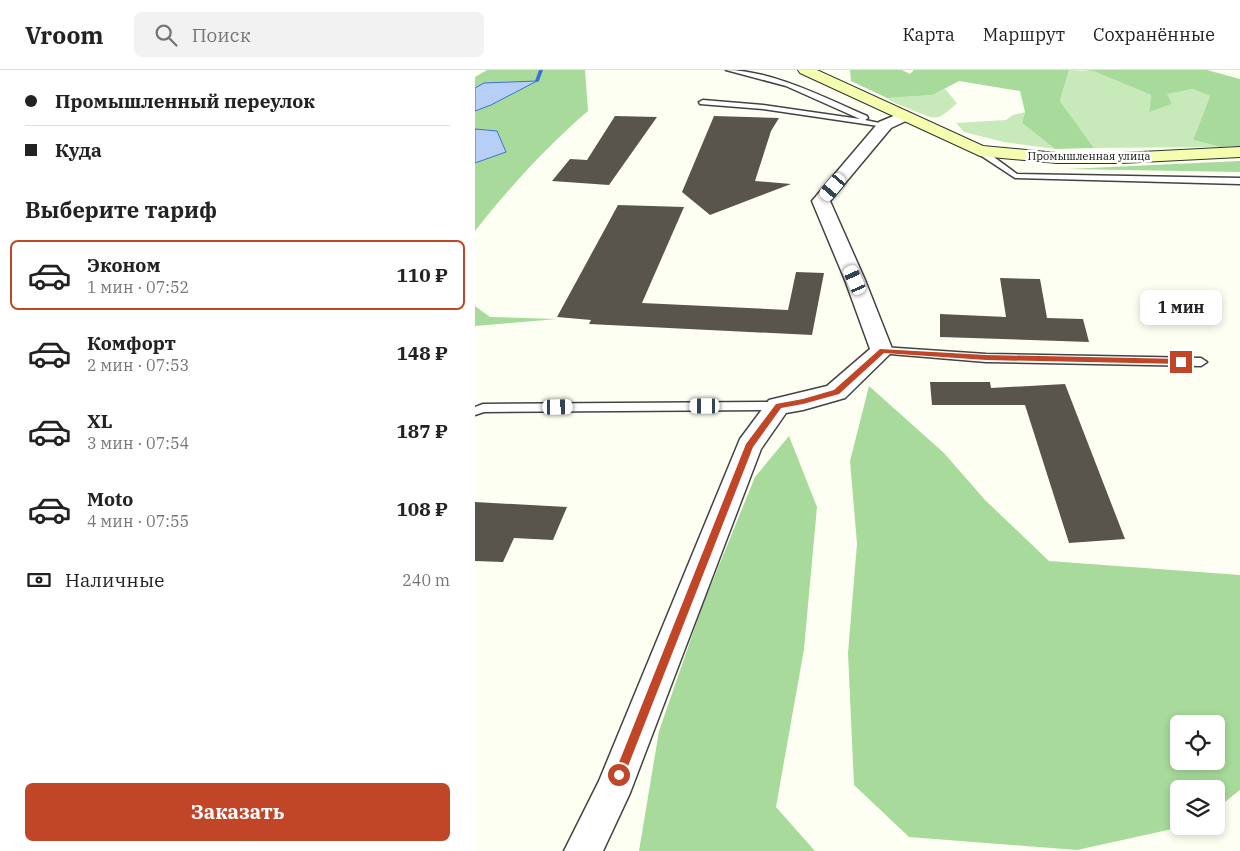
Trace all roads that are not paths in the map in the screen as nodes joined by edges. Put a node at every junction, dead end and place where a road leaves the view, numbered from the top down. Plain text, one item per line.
1 (729, 70) edge
2 (805, 70) edge
3 (703, 102) dead end
4 (903, 117) junction
5 (885, 125) junction
6 (980, 151) junction
7 (1240, 152) edge
8 (1240, 181) edge
9 (882, 351) junction
10 (1201, 362) dead end
11 (779, 406) junction
12 (475, 411) edge
13 (583, 851) edge

1 - 5 lane
2 - 4 main road, Промышленная улица
3 - 5 lane
4 - 5 street
4 - 6 main road, Промышленная улица
5 - 9 street
6 - 7 main road, Промышленная улица
6 - 8 lane
9 - 10 lane
9 - 11 street
11 - 12 lane
11 - 13 street

